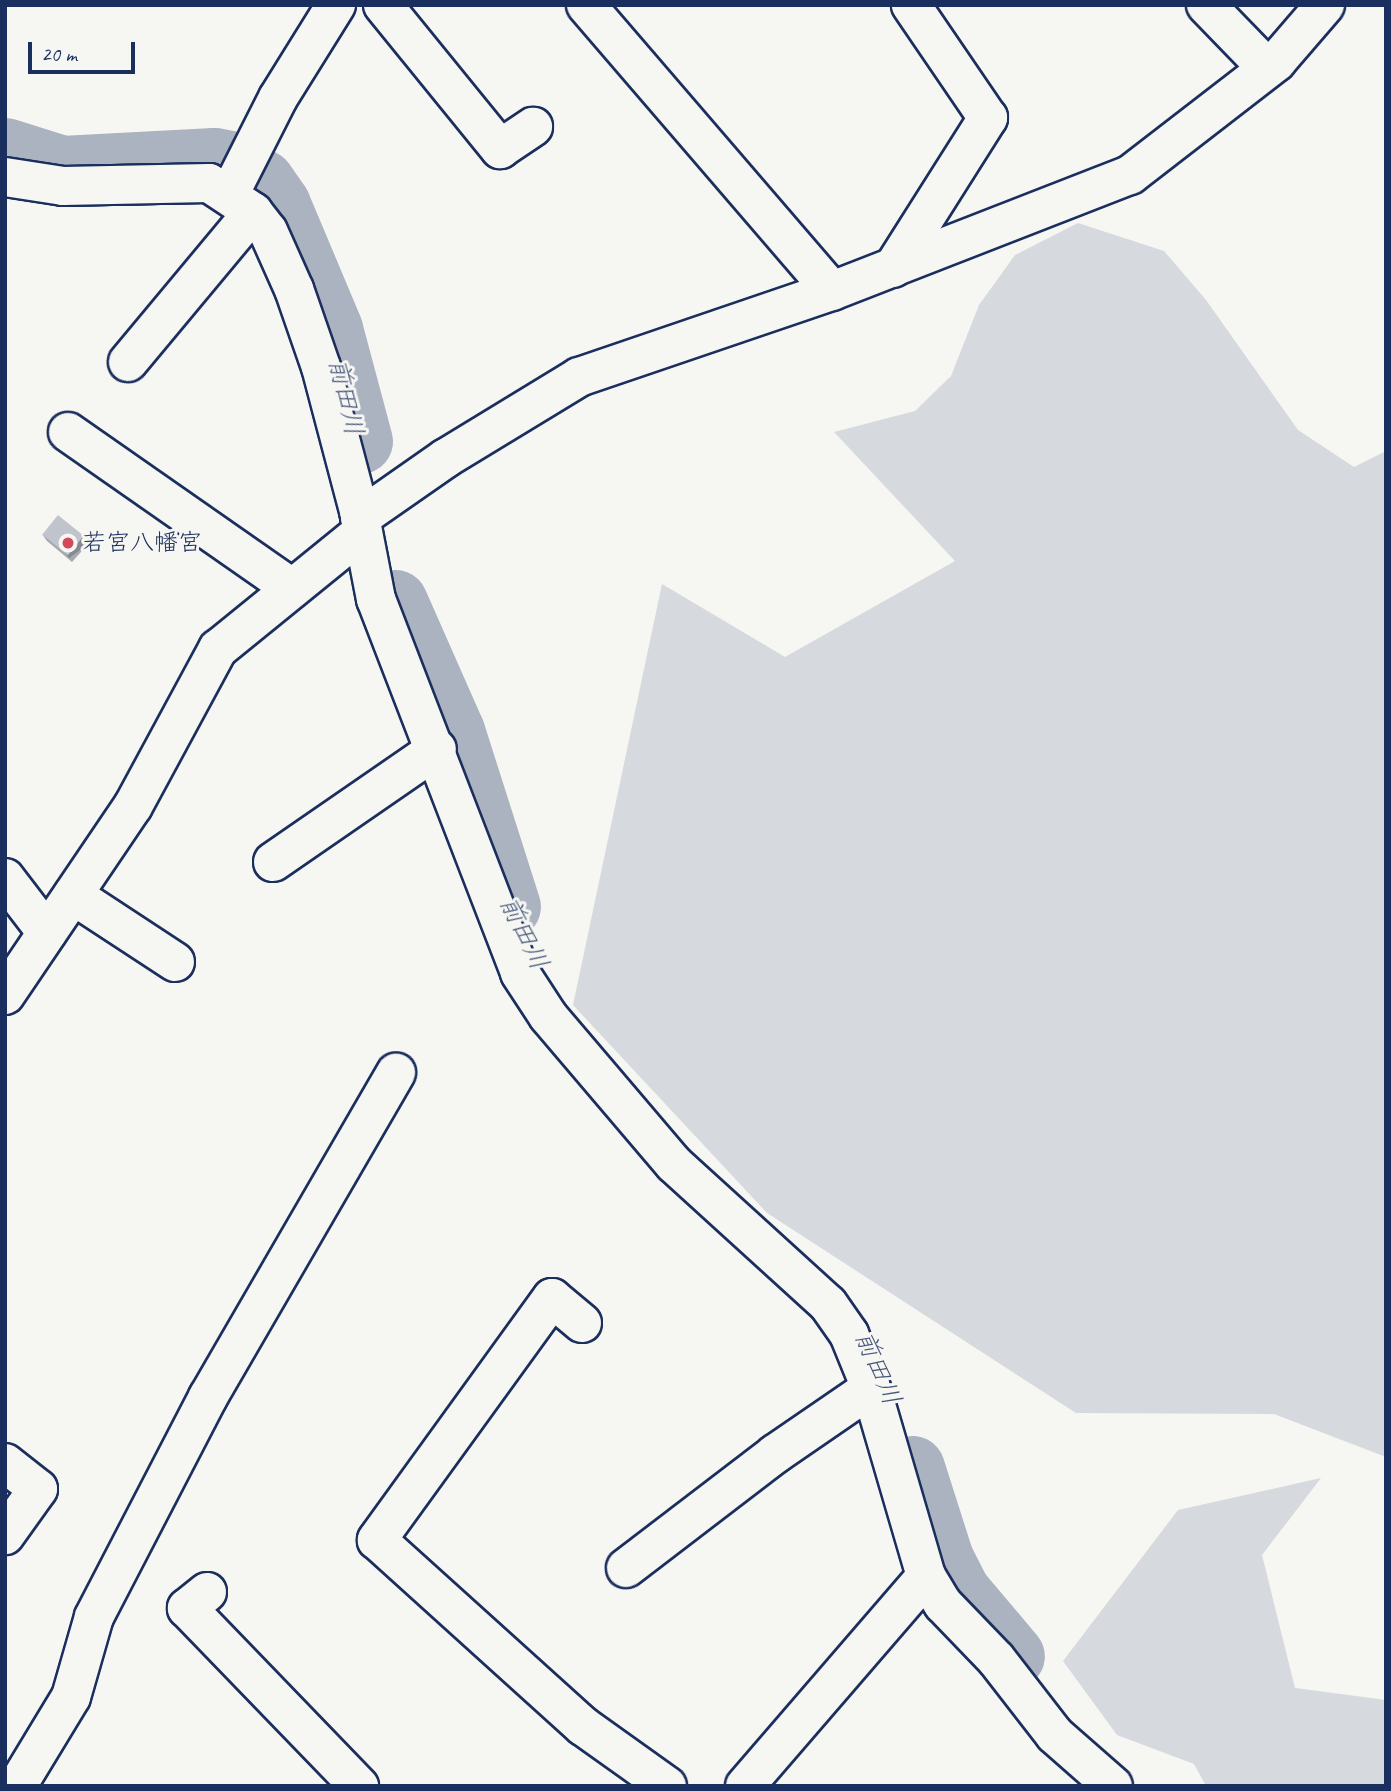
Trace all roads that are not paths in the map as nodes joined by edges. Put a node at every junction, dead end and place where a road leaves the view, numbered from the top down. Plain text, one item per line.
1 (336, 5) edge
2 (383, 5) edge
3 (586, 5) edge
4 (911, 5) edge
5 (1206, 5) edge
6 (1325, 5) edge
7 (1267, 68) junction
8 (533, 127) dead end
9 (6, 182) edge
10 (242, 186) junction
11 (892, 268) junction
12 (832, 291) junction
13 (128, 362) dead end
14 (68, 432) dead end
15 (369, 517) junction
16 (292, 588) junction
17 (438, 749) junction
18 (272, 862) dead end
19 (5, 878) edge
20 (73, 895) junction
21 (47, 933) junction
22 (175, 962) dead end
23 (5, 995) edge
24 (396, 1073) dead end
25 (582, 1324) dead end
26 (871, 1388) junction
27 (5, 1463) edge
28 (5, 1535) edge
29 (626, 1568) dead end
30 (926, 1576) junction
31 (207, 1592) dead end
32 (17, 1786) edge
33 (359, 1786) edge
34 (667, 1786) edge
35 (745, 1786) edge
36 (1113, 1786) edge

1 - 10 street
2 - 8 street
3 - 12 street
4 - 11 street
5 - 7 street
6 - 7 street
7 - 11 street
9 - 10 street
10 - 13 street
10 - 15 street
11 - 12 street
12 - 15 street
14 - 16 street
15 - 16 street
15 - 17 street
16 - 20 street
17 - 18 street
17 - 26 street
19 - 21 street
20 - 21 street
20 - 22 street
21 - 23 street
24 - 32 street
25 - 34 street
26 - 29 street
26 - 30 street
27 - 28 street
30 - 35 street
30 - 36 street
31 - 33 street

